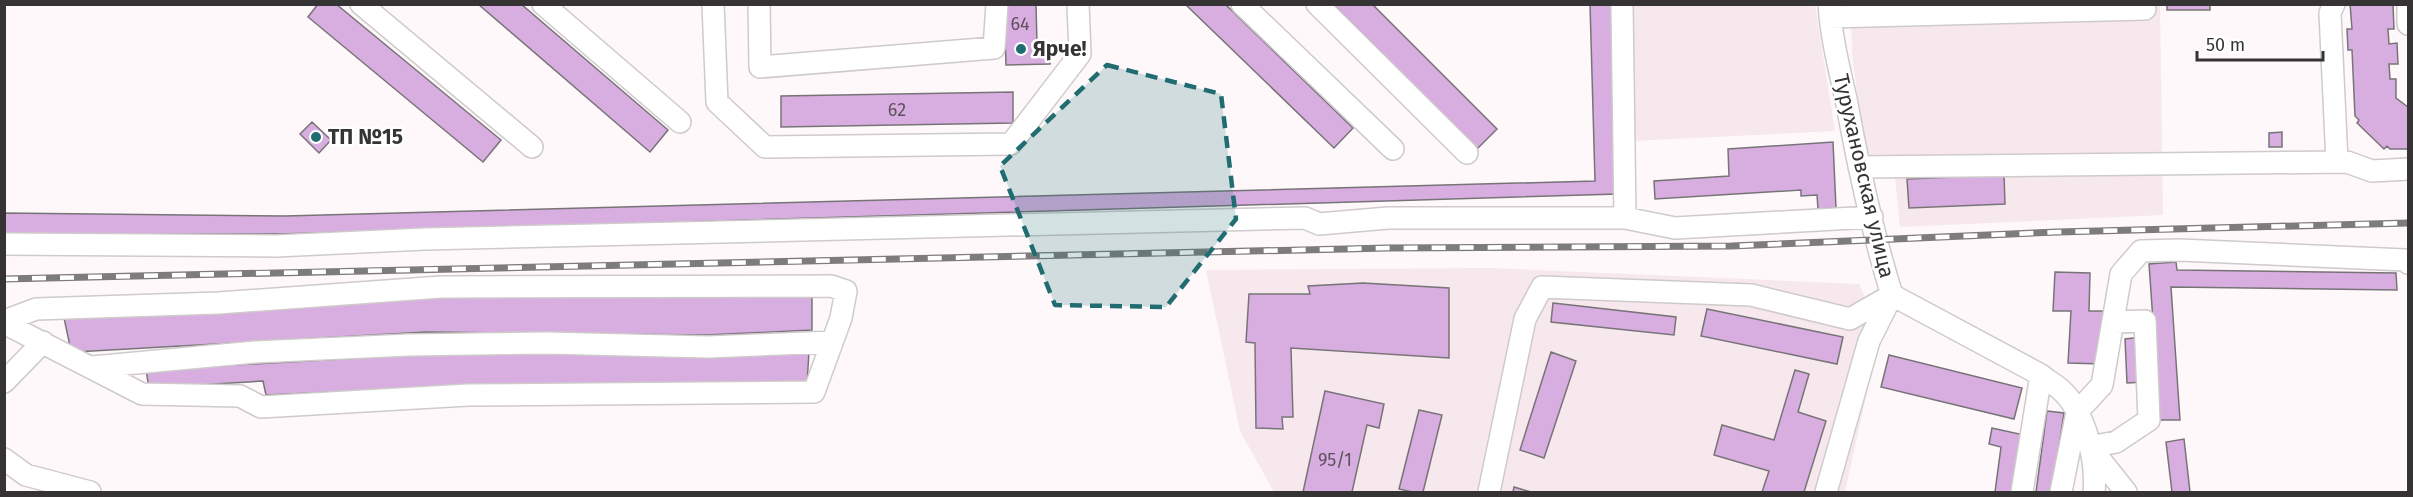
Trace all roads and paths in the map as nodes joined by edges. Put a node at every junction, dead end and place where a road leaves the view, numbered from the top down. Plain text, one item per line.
1 (360, 4) edge
2 (543, 4) edge
3 (713, 4) edge
4 (759, 4) edge
5 (997, 4) edge
6 (1078, 4) edge
7 (1242, 4) edge
8 (1317, 4) edge
9 (1622, 4) edge
10 (2334, 4) edge
11 (2408, 4) edge
12 (2145, 9) dead end
13 (1905, 10) edge
14 (1829, 11) edge
15 (2409, 24) edge
16 (680, 122) dead end
17 (532, 147) dead end
18 (1393, 149) dead end
19 (1467, 153) dead end
20 (2337, 162) junction
21 (1859, 167) junction
22 (2409, 169) edge
23 (1872, 217) junction
24 (1625, 218) junction
25 (4, 244) edge
26 (2409, 263) edge
27 (1892, 295) junction
28 (4, 322) edge
29 (2112, 322) junction
30 (43, 342) junction
31 (832, 342) junction
32 (92, 367) junction
33 (2041, 375) junction
34 (4, 382) edge
35 (2077, 412) junction
36 (2090, 447) junction
37 (4, 459) edge
38 (90, 492) edge
39 (1489, 492) edge
40 (1826, 492) edge
41 (2022, 492) edge
42 (2061, 492) edge
43 (2094, 492) edge
44 (2126, 492) edge

1 - 17 street
2 - 16 street
3 - 6 street
4 - 5 street
7 - 18 street
8 - 19 street
9 - 24 street
10 - 20 street
11 - 15 street
12 - 13 street
13 - 14 street
14 - 21 street, Турухановская улица
20 - 21 street
20 - 22 street
21 - 23 street, Турухановская улица
23 - 24 street
23 - 27 street, Турухановская улица
24 - 25 street
26 - 29 street
27 - 33 street, Турухановская улица
27 - 39 street
27 - 40 street
28 - 30 street
28 - 31 street
29 - 35 street
29 - 36 street
30 - 32 street
30 - 34 street
31 - 32 street
31 - 32 street
33 - 35 street, Турухановская улица
33 - 41 street
35 - 36 street, Турухановская улица
35 - 42 street
36 - 43 street, Турухановская улица
36 - 44 street
37 - 38 street

